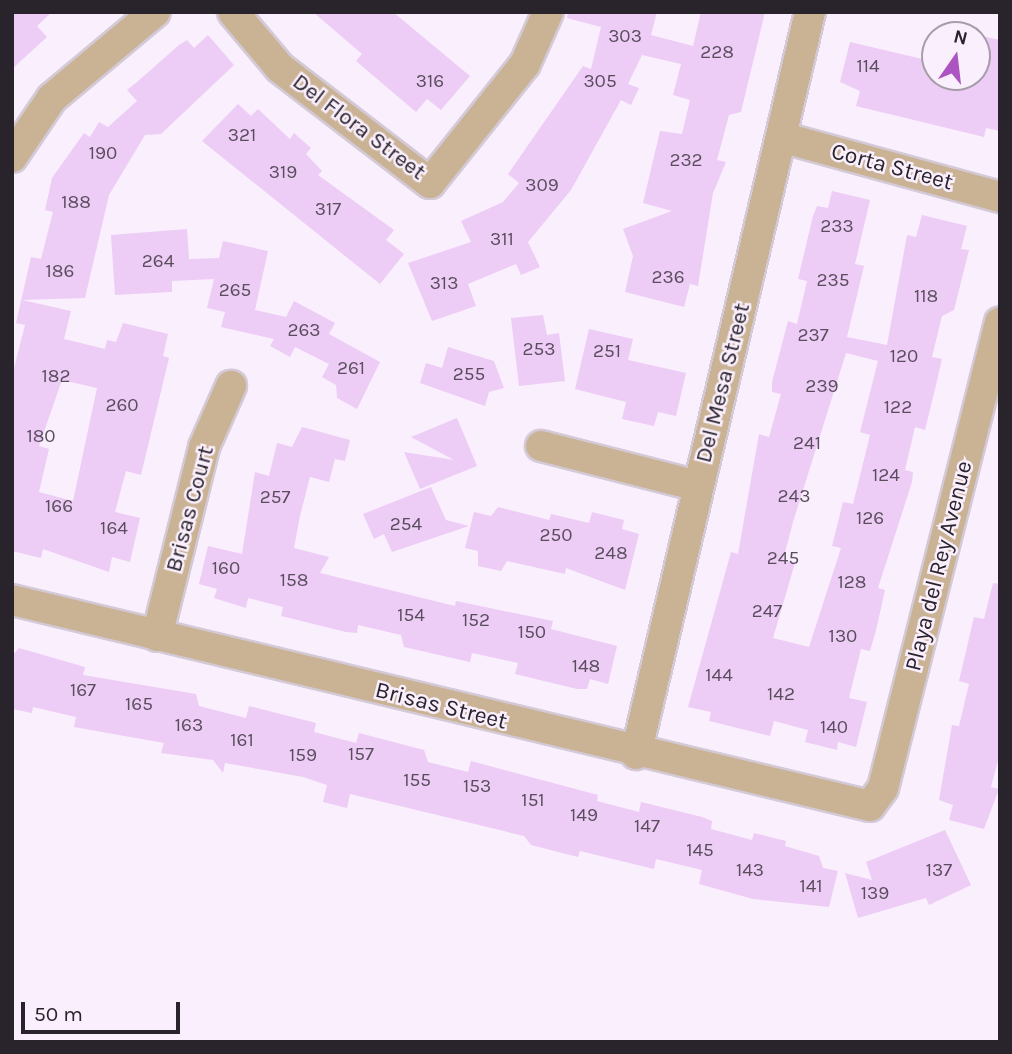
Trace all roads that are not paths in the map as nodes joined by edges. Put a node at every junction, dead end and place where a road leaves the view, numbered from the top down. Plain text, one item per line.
1 (155, 12) edge
2 (233, 12) edge
3 (548, 12) edge
4 (810, 12) edge
5 (784, 138) junction
6 (12, 157) edge
7 (1000, 197) edge
8 (1000, 322) edge
9 (231, 386) dead end
10 (541, 446) dead end
11 (698, 486) junction
12 (12, 600) edge
13 (157, 636) junction
14 (636, 754) junction
15 (870, 806) joint

1 - 6 street
2 - 3 street, Del Flora Street
4 - 5 street, Del Mesa Street
5 - 7 street, Corta Street
5 - 11 street, Del Mesa Street
8 - 15 street, Playa del Rey Avenue
9 - 13 street, Brisas Court
10 - 11 street
11 - 14 street, Del Mesa Street
12 - 13 street, Brisas Street
13 - 14 street, Brisas Street
14 - 15 street, Brisas Street

